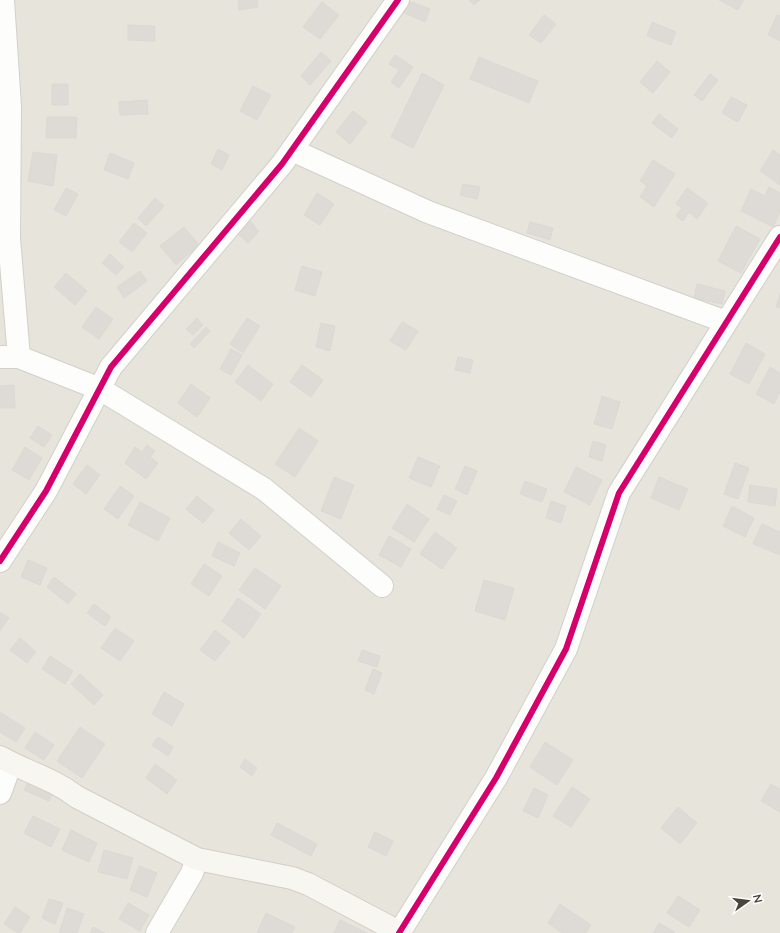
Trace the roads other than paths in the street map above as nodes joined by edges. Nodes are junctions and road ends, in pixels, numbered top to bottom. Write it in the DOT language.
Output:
graph roads {
  1 [pos="3,0"];
  2 [pos="398,0"];
  3 [pos="292,150"];
  4 [pos="780,237"];
  5 [pos="726,322"];
  6 [pos="9,357"];
  7 [pos="100,389"];
  8 [pos="0,562"];
  9 [pos="382,586"];
  10 [pos="5,760"];
  11 [pos="0,793"];
  12 [pos="197,860"];
  13 [pos="157,933"];
  14 [pos="400,933"];
  1 -- 6 [label="street"];
  2 -- 3 [label="street"];
  3 -- 5 [label="street"];
  3 -- 7 [label="street"];
  4 -- 5 [label="street"];
  5 -- 14 [label="street"];
  6 -- 7 [label="street"];
  7 -- 8 [label="street"];
  7 -- 9 [label="street"];
  10 -- 11 [label="street"];
  10 -- 12 [label="street"];
  12 -- 13 [label="street"];
  12 -- 14 [label="street"];
}
